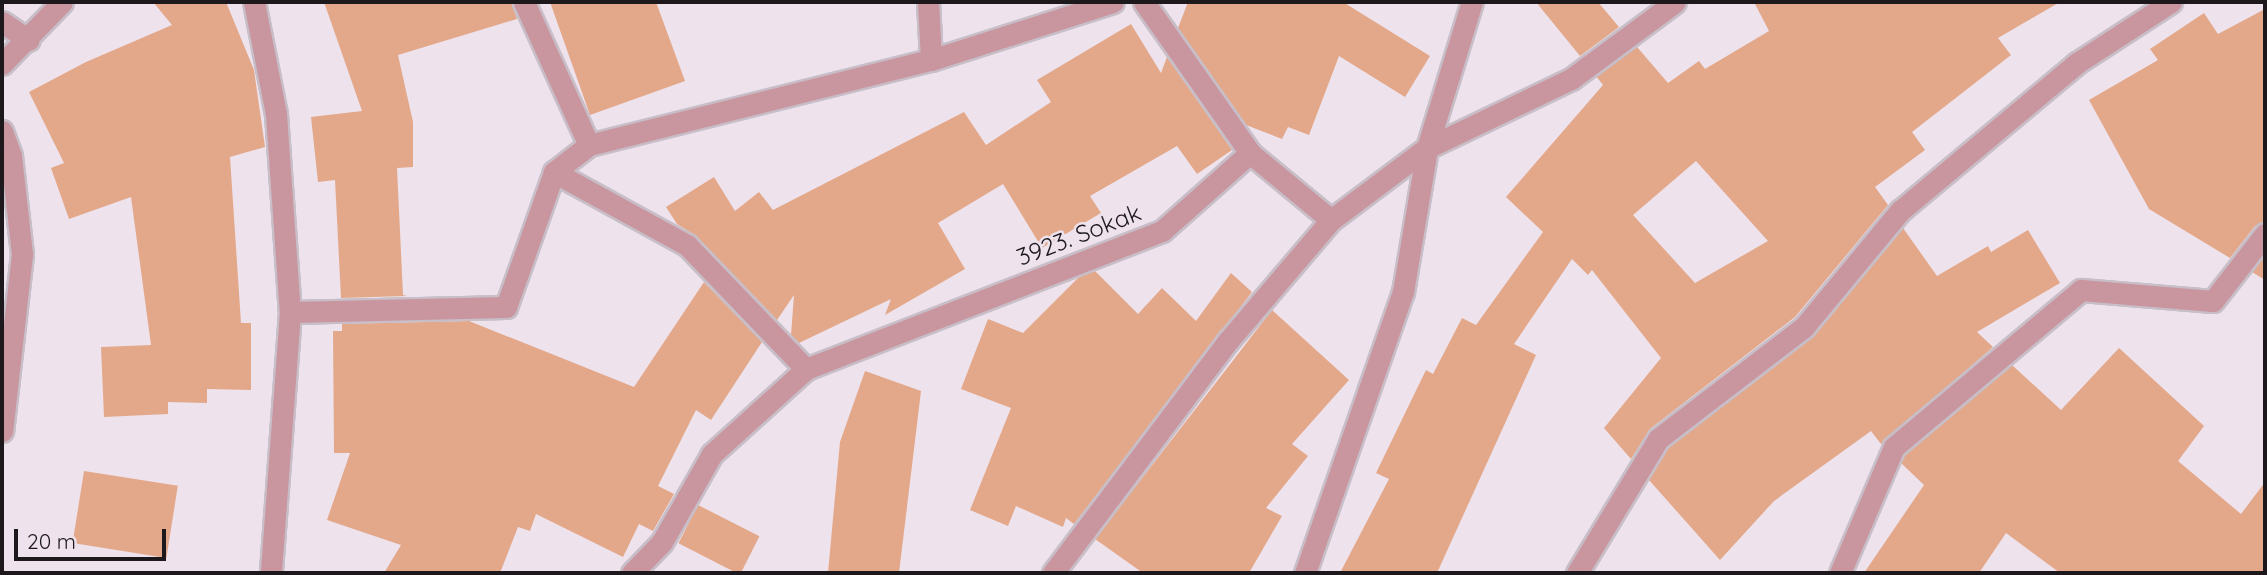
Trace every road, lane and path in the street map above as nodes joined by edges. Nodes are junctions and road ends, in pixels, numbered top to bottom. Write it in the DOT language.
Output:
graph roads {
  1 [pos="62,2"];
  2 [pos="254,2"];
  3 [pos="524,2"];
  4 [pos="928,2"];
  5 [pos="1112,2"];
  6 [pos="1144,2"];
  7 [pos="1472,2"];
  8 [pos="1675,2"];
  9 [pos="2171,2"];
  10 [pos="2,22"];
  11 [pos="29,40"];
  12 [pos="931,60"];
  13 [pos="2,64"];
  14 [pos="2,131"];
  15 [pos="589,145"];
  16 [pos="1427,148"];
  17 [pos="1250,153"];
  18 [pos="554,172"];
  19 [pos="1331,220"];
  20 [pos="2265,234"];
  21 [pos="290,312"];
  22 [pos="806,369"];
  23 [pos="2,431"];
  24 [pos="271,573"];
  25 [pos="632,573"];
  26 [pos="1053,573"];
  27 [pos="1305,573"];
  28 [pos="1577,573"];
  29 [pos="1840,573"];
  1 -- 11 [label="street"];
  2 -- 21 [label="street"];
  3 -- 15 [label="street"];
  4 -- 12 [label="street"];
  5 -- 12 [label="street"];
  6 -- 17 [label="street"];
  7 -- 16 [label="street"];
  8 -- 16 [label="street"];
  9 -- 28 [label="street"];
  10 -- 11 [label="street"];
  11 -- 13 [label="street"];
  12 -- 15 [label="street"];
  14 -- 23 [label="street"];
  15 -- 18 [label="street"];
  16 -- 19 [label="street"];
  16 -- 27 [label="street"];
  17 -- 19 [label="street"];
  17 -- 22 [label="street, 3923. Sokak"];
  18 -- 21 [label="street"];
  18 -- 22 [label="street"];
  19 -- 26 [label="street"];
  20 -- 29 [label="street"];
  21 -- 24 [label="street"];
  22 -- 25 [label="street, 3923. Sokak"];
}
